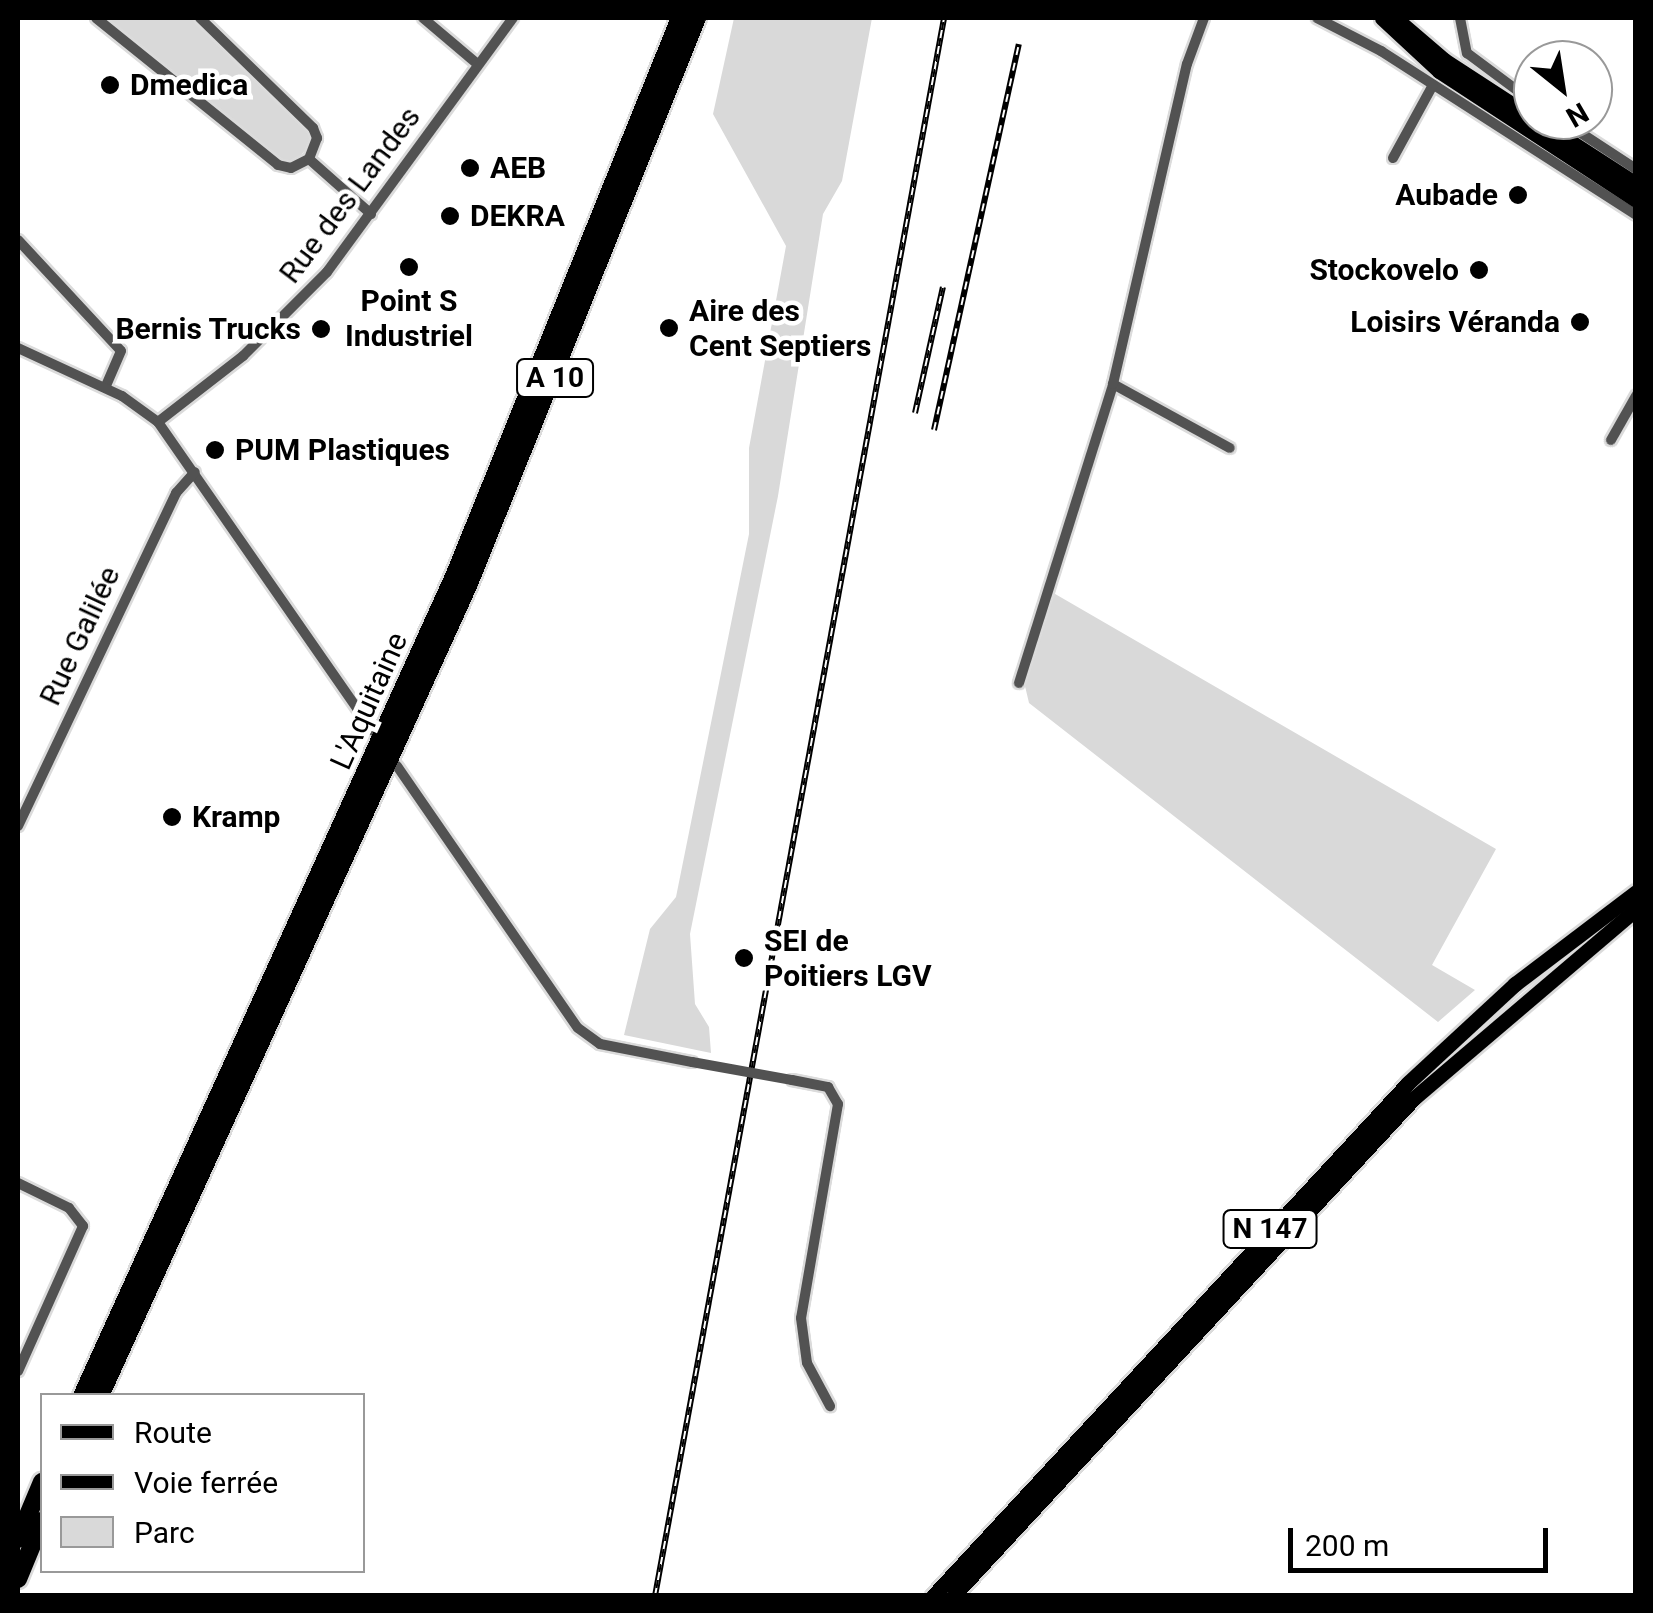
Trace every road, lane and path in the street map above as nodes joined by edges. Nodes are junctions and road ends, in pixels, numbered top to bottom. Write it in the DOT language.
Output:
graph roads {
  1 [pos="96,18"];
  2 [pos="200,18"];
  3 [pos="423,18"];
  4 [pos="513,18"];
  5 [pos="680,18"];
  6 [pos="696,18"];
  7 [pos="1204,18"];
  8 [pos="1317,18"];
  9 [pos="1382,18"];
  10 [pos="1396,18"];
  11 [pos="1460,18"];
  12 [pos="474,62"];
  13 [pos="1439,72"];
  14 [pos="1513,87"];
  15 [pos="1513,108"];
  16 [pos="1568,140"];
  17 [pos="1592,140"];
  18 [pos="1393,158"];
  19 [pos="309,159"];
  20 [pos="1636,168"];
  21 [pos="1636,184"];
  22 [pos="1636,200"];
  23 [pos="371,214"];
  24 [pos="1636,215"];
  25 [pos="18,240"];
  26 [pos="18,348"];
  27 [pos="1113,384"];
  28 [pos="105,388"];
  29 [pos="1636,396"];
  30 [pos="158,422"];
  31 [pos="1611,440"];
  32 [pos="1230,448"];
  33 [pos="195,472"];
  34 [pos="1019,684"];
  35 [pos="373,731"];
  36 [pos="397,766"];
  37 [pos="18,826"];
  38 [pos="1636,892"];
  39 [pos="1636,909"];
  40 [pos="18,1183"];
  41 [pos="18,1371"];
  42 [pos="83,1393"];
  43 [pos="101,1393"];
  44 [pos="830,1406"];
  45 [pos="40,1487"];
  46 [pos="40,1526"];
  47 [pos="18,1539"];
  48 [pos="18,1578"];
  49 [pos="932,1596"];
  50 [pos="953,1596"];
  1 -- 19 [label="street"];
  2 -- 19 [label="street"];
  3 -- 12 [label="street"];
  4 -- 12 [label="street, Rue des Landes"];
  5 -- 42 [label="highway, L'Aquitaine / A 10"];
  6 -- 43 [label="highway, L'Aquitaine / A 10"];
  7 -- 27 [label="street"];
  8 -- 13 [label="street"];
  9 -- 13 [label="main road"];
  10 -- 13 [label="main road"];
  11 -- 14 [label="street"];
  12 -- 23 [label="street, Rue des Landes"];
  13 -- 15 [label="main road"];
  13 -- 18 [label="street"];
  13 -- 22 [label="main road"];
  13 -- 24 [label="street"];
  16 -- 21 [label="main road"];
  17 -- 20 [label="street"];
  19 -- 23 [label="street"];
  23 -- 30 [label="street, Rue des Landes"];
  25 -- 28 [label="street"];
  26 -- 28 [label="street"];
  27 -- 32 [label="street"];
  27 -- 34 [label="street"];
  28 -- 30 [label="street"];
  29 -- 31 [label="street"];
  30 -- 33 [label="street"];
  33 -- 35 [label="street"];
  33 -- 37 [label="street, Rue Galilée"];
  36 -- 44 [label="street, bridge"];
  38 -- 49 [label="main road, N 147"];
  39 -- 50 [label="main road, N 147"];
  40 -- 41 [label="street"];
  45 -- 47 [label="highway"];
  46 -- 48 [label="highway"];
}
